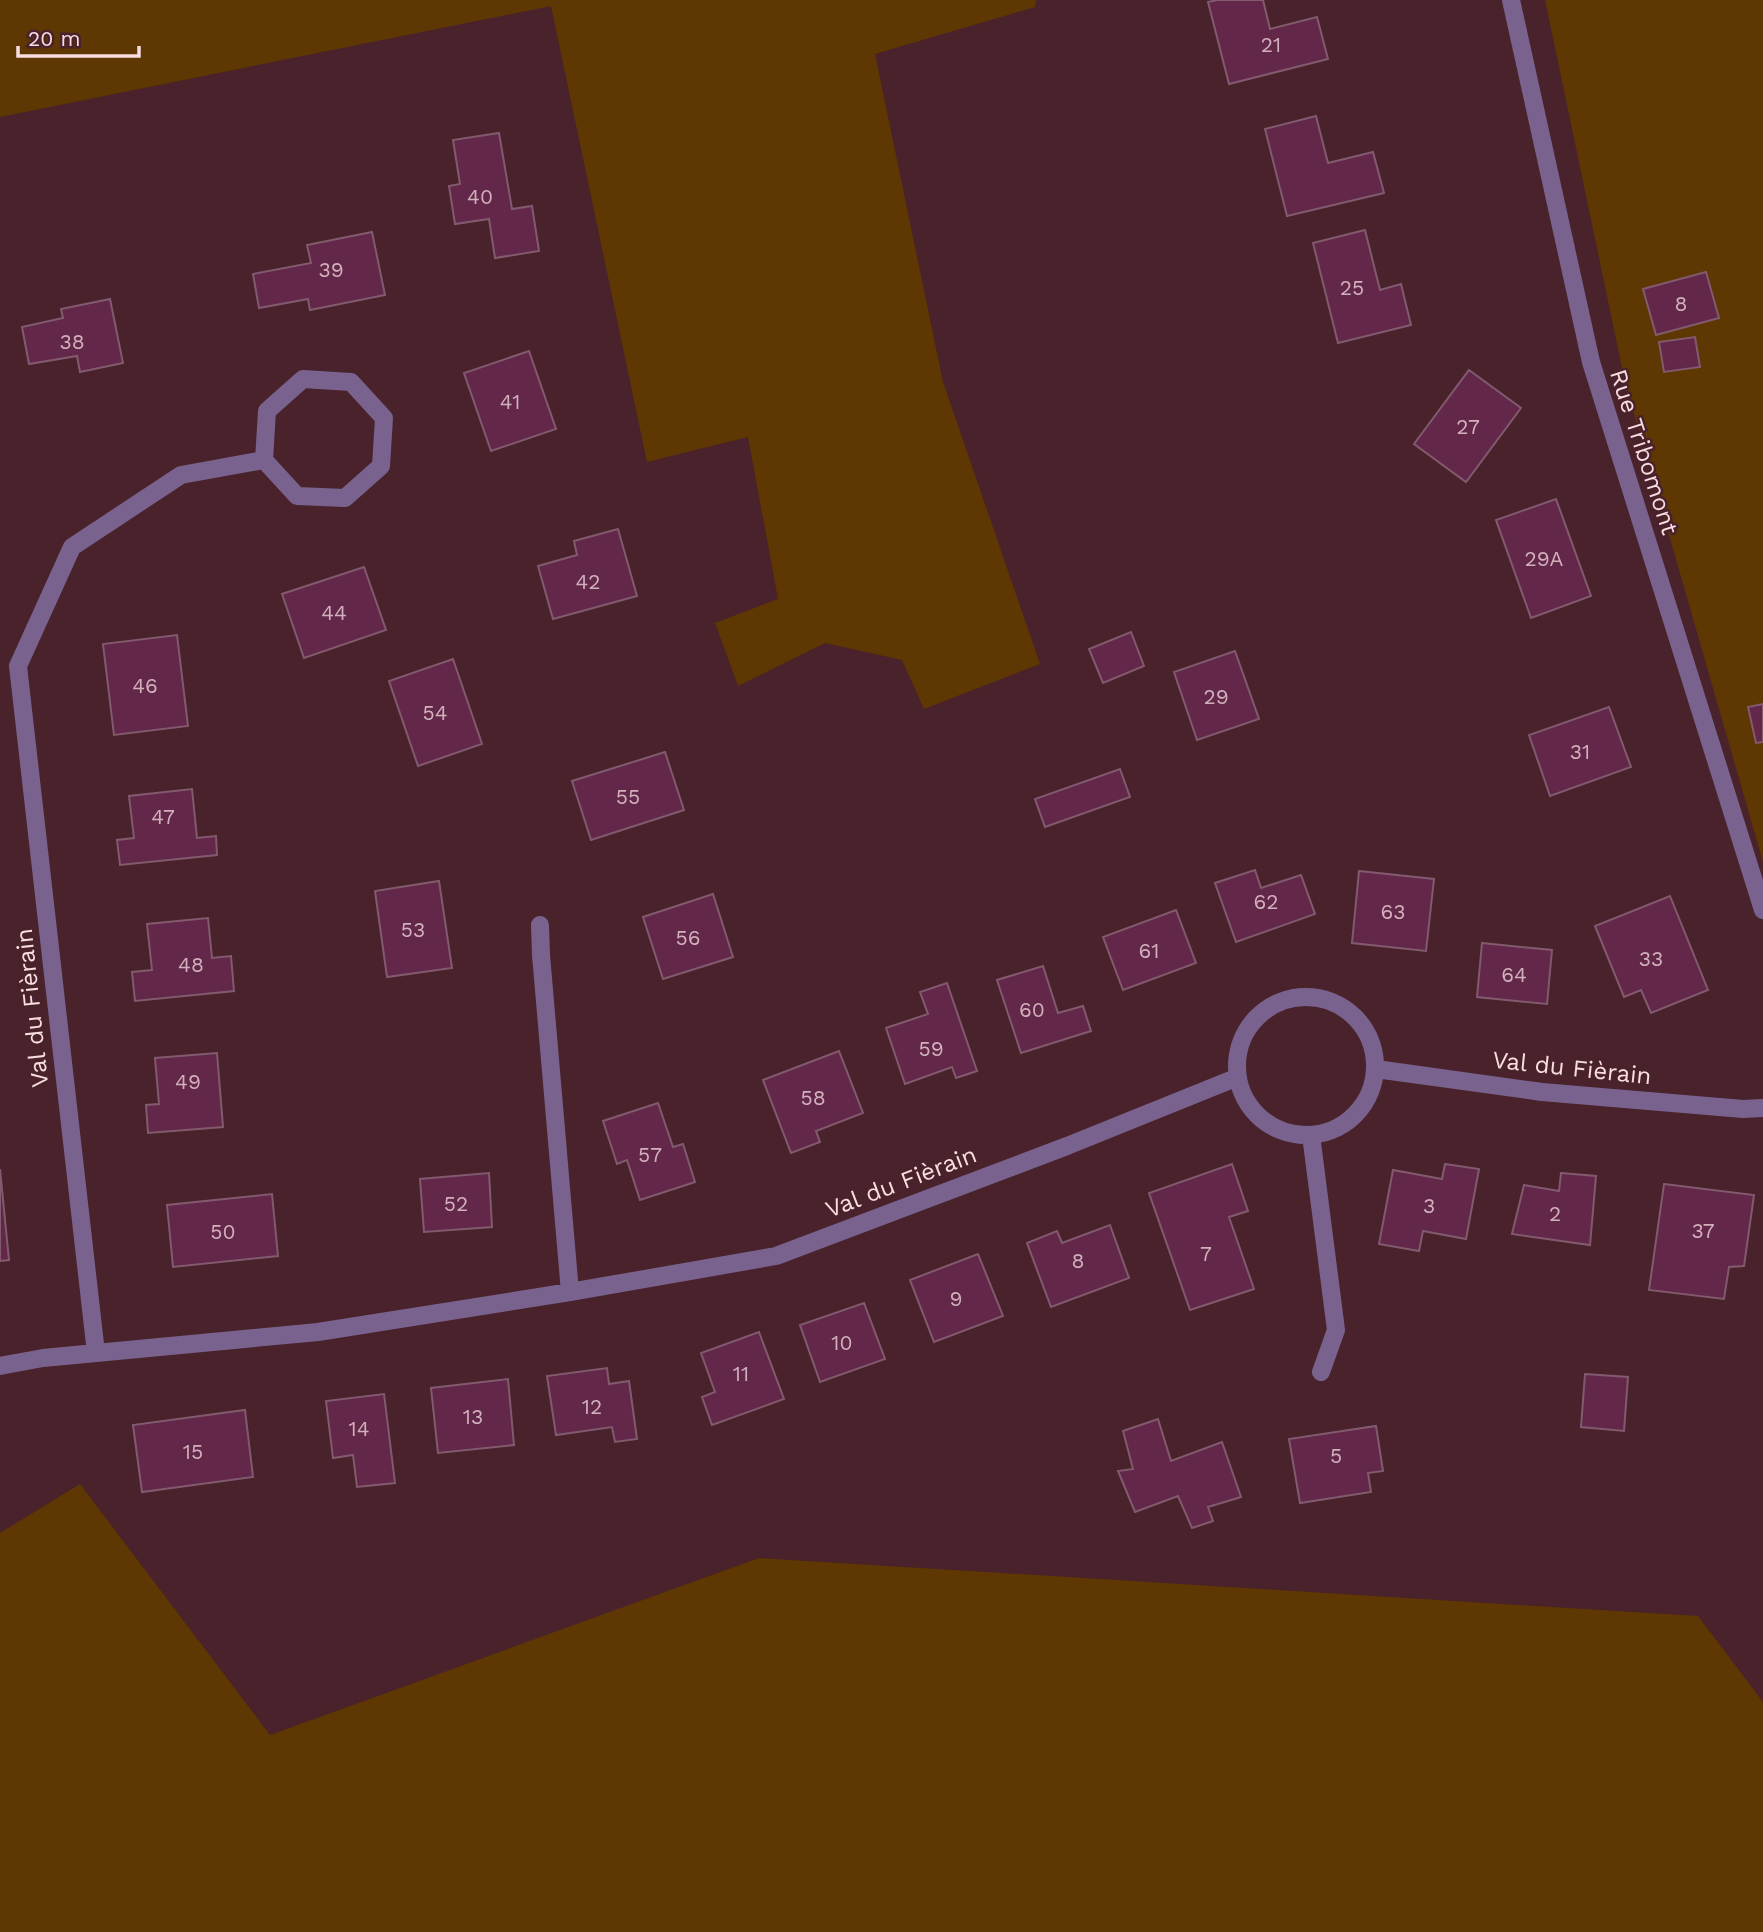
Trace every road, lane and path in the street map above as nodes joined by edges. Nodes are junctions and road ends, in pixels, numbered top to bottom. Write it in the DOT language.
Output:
graph roads {
  1 [pos="1511,0"];
  2 [pos="264,460"];
  3 [pos="1763,909"];
  4 [pos="540,925"];
  5 [pos="1376,1069"];
  6 [pos="1238,1077"];
  7 [pos="1763,1108"];
  8 [pos="1311,1135"];
  9 [pos="570,1292"];
  10 [pos="96,1353"];
  11 [pos="0,1366"];
  12 [pos="1321,1372"];
  1 -- 3 [label="street, Rue Tribomont"];
  2 -- 2 [label="street"];
  2 -- 10 [label="street, Val du Fièrain"];
  4 -- 9 [label="street"];
  5 -- 6 [label="street"];
  5 -- 7 [label="street, Val du Fièrain"];
  5 -- 8 [label="street"];
  6 -- 8 [label="street"];
  6 -- 9 [label="street, Val du Fièrain"];
  8 -- 12 [label="street"];
  9 -- 10 [label="street, Val du Fièrain"];
  10 -- 11 [label="street, Val du Fièrain"];
}
